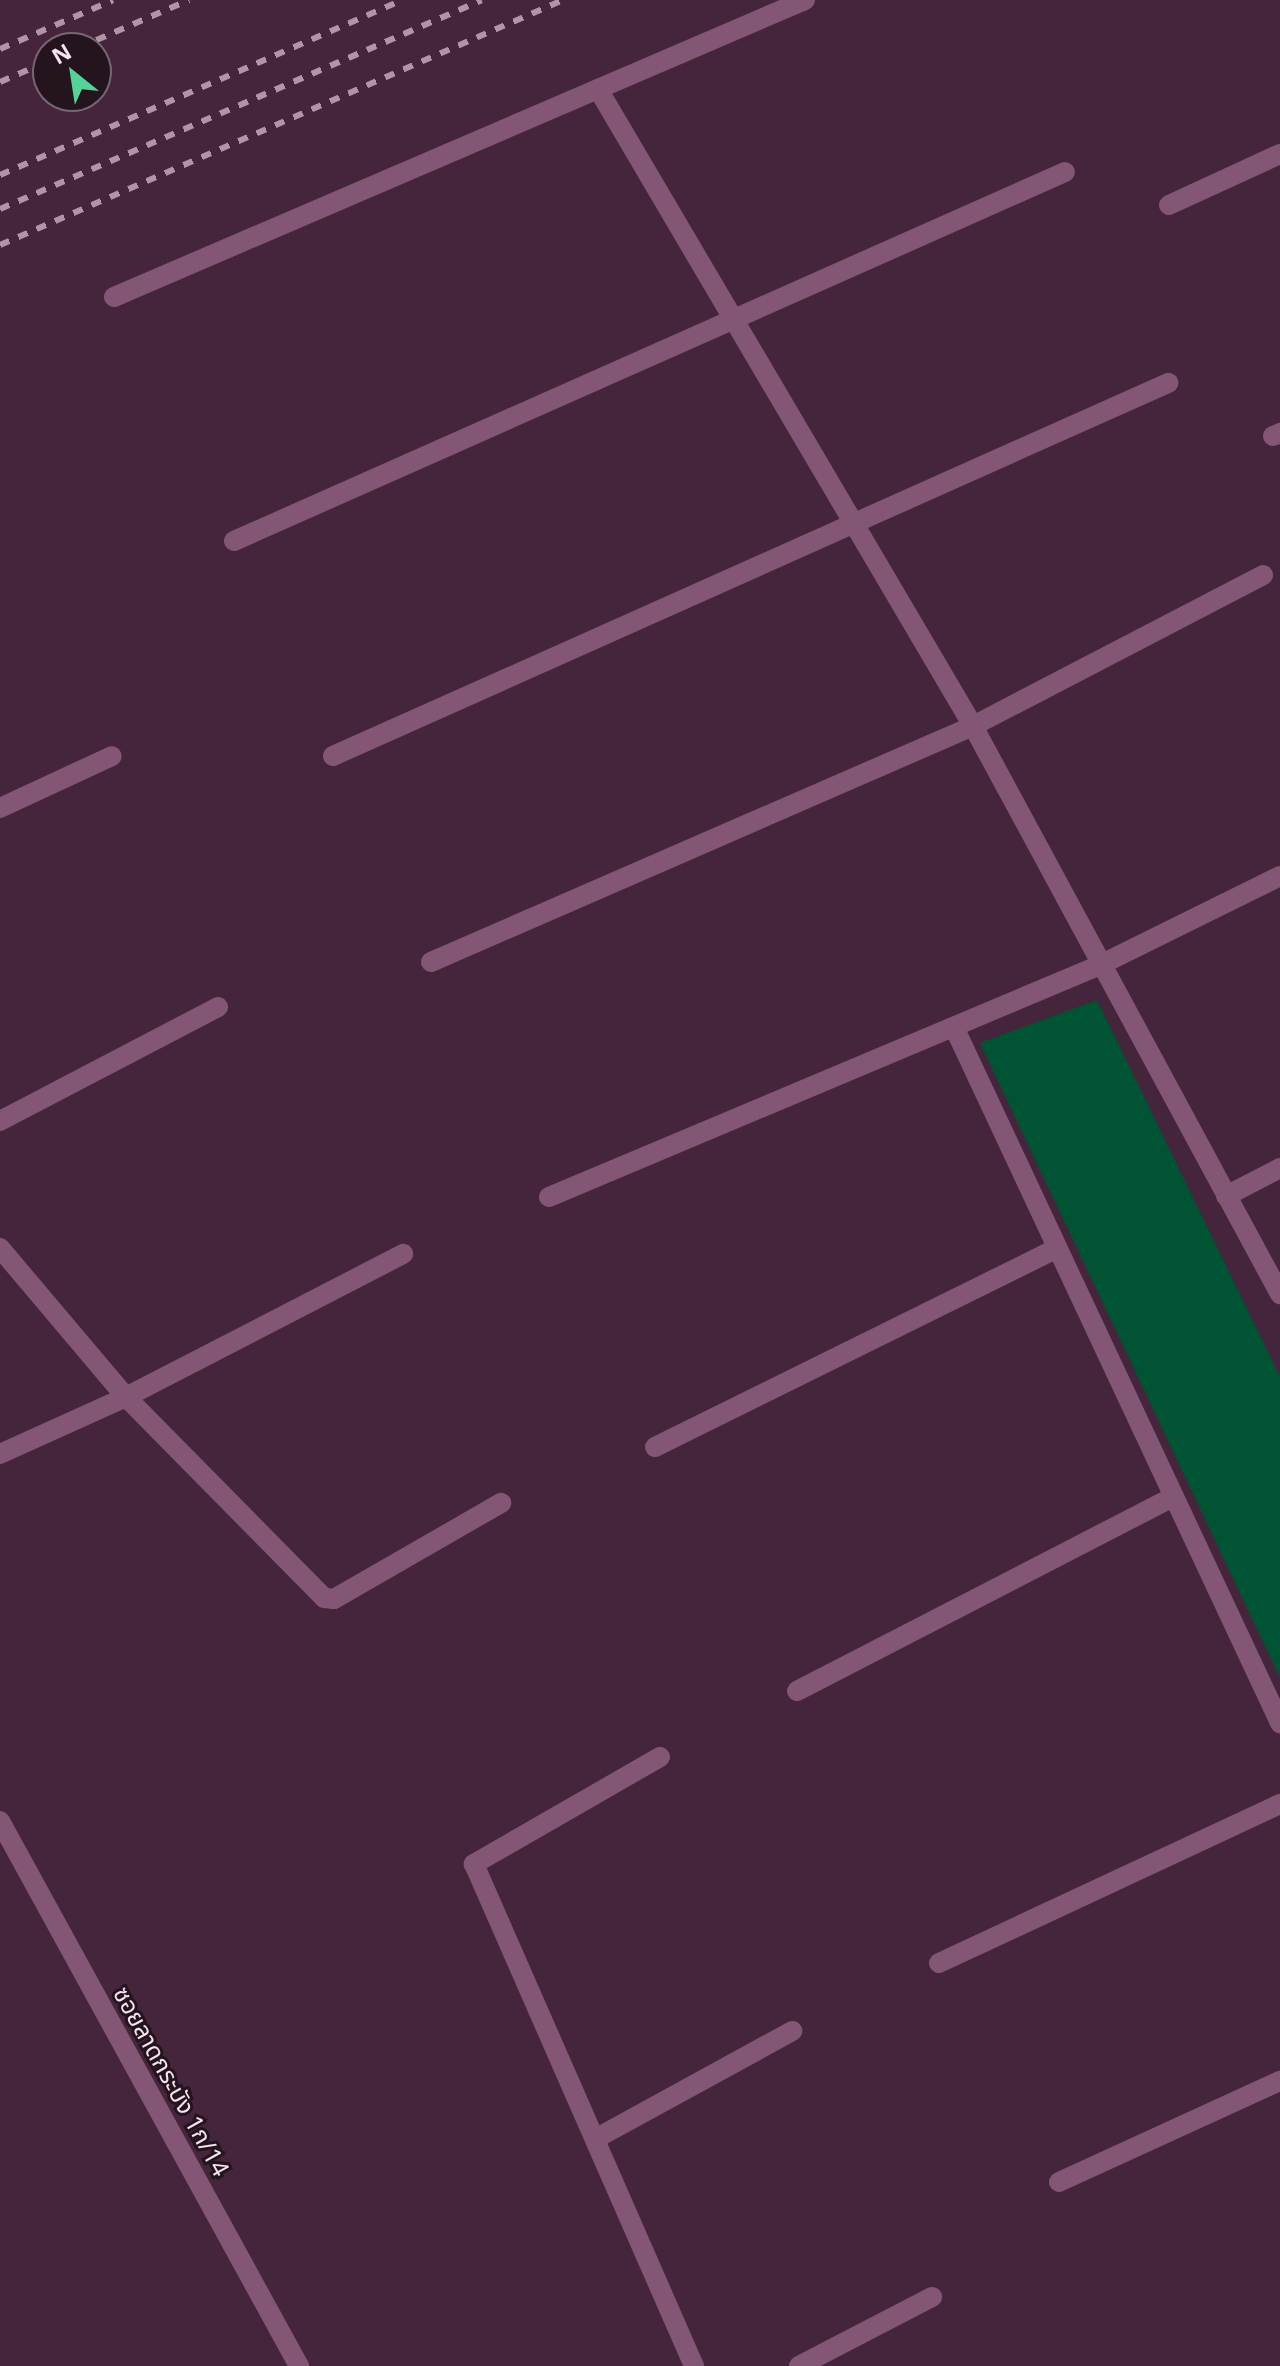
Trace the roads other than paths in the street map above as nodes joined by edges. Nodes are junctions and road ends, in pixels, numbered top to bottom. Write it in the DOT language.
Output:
graph roads {
  1 [pos="805,0"];
  2 [pos="598,89"];
  3 [pos="1280,154"];
  4 [pos="1065,172"];
  5 [pos="1169,205"];
  6 [pos="114,297"];
  7 [pos="733,319"];
  8 [pos="1168,383"];
  9 [pos="857,522"];
  10 [pos="234,541"];
  11 [pos="1263,575"];
  12 [pos="973,726"];
  13 [pos="112,756"];
  14 [pos="333,756"];
  15 [pos="0,808"];
  16 [pos="1280,876"];
  17 [pos="431,962"];
  18 [pos="1100,965"];
  19 [pos="218,1007"];
  20 [pos="954,1027"];
  21 [pos="0,1121"];
  22 [pos="1280,1168"];
  23 [pos="1226,1196"];
  24 [pos="549,1197"];
  25 [pos="0,1248"];
  26 [pos="1058,1248"];
  27 [pos="403,1254"];
  28 [pos="1280,1294"];
  29 [pos="126,1397"];
  30 [pos="655,1447"];
  31 [pos="0,1454"];
  32 [pos="1174,1496"];
  33 [pos="501,1503"];
  34 [pos="797,1691"];
  35 [pos="1280,1723"];
  36 [pos="660,1757"];
  37 [pos="1280,1804"];
  38 [pos="0,1821"];
  39 [pos="939,1963"];
  40 [pos="792,2031"];
  41 [pos="1280,2081"];
  42 [pos="595,2139"];
  43 [pos="1059,2182"];
  44 [pos="932,2297"];
  45 [pos="299,2366"];
  46 [pos="694,2366"];
  47 [pos="799,2366"];
  1 -- 2 [label="street"];
  2 -- 6 [label="street"];
  2 -- 7 [label="street"];
  3 -- 5 [label="street"];
  4 -- 7 [label="street"];
  7 -- 9 [label="street"];
  7 -- 10 [label="street"];
  8 -- 9 [label="street"];
  9 -- 12 [label="street"];
  9 -- 14 [label="street"];
  11 -- 12 [label="street"];
  12 -- 17 [label="street"];
  12 -- 18 [label="street"];
  13 -- 15 [label="street"];
  16 -- 18 [label="street"];
  18 -- 20 [label="street"];
  18 -- 23 [label="street"];
  19 -- 21 [label="street"];
  20 -- 24 [label="street"];
  20 -- 26 [label="street"];
  22 -- 23 [label="street"];
  23 -- 28 [label="street"];
  25 -- 29 [label="street"];
  26 -- 30 [label="street"];
  26 -- 32 [label="street"];
  27 -- 29 [label="street"];
  29 -- 31 [label="street"];
  29 -- 33 [label="street"];
  32 -- 34 [label="street"];
  32 -- 35 [label="street"];
  36 -- 42 [label="street"];
  37 -- 39 [label="street"];
  38 -- 45 [label="street, ซอยลาดกระบัง 1ก/14"];
  40 -- 42 [label="street"];
  41 -- 43 [label="street"];
  42 -- 46 [label="street"];
  44 -- 47 [label="street"];
}
